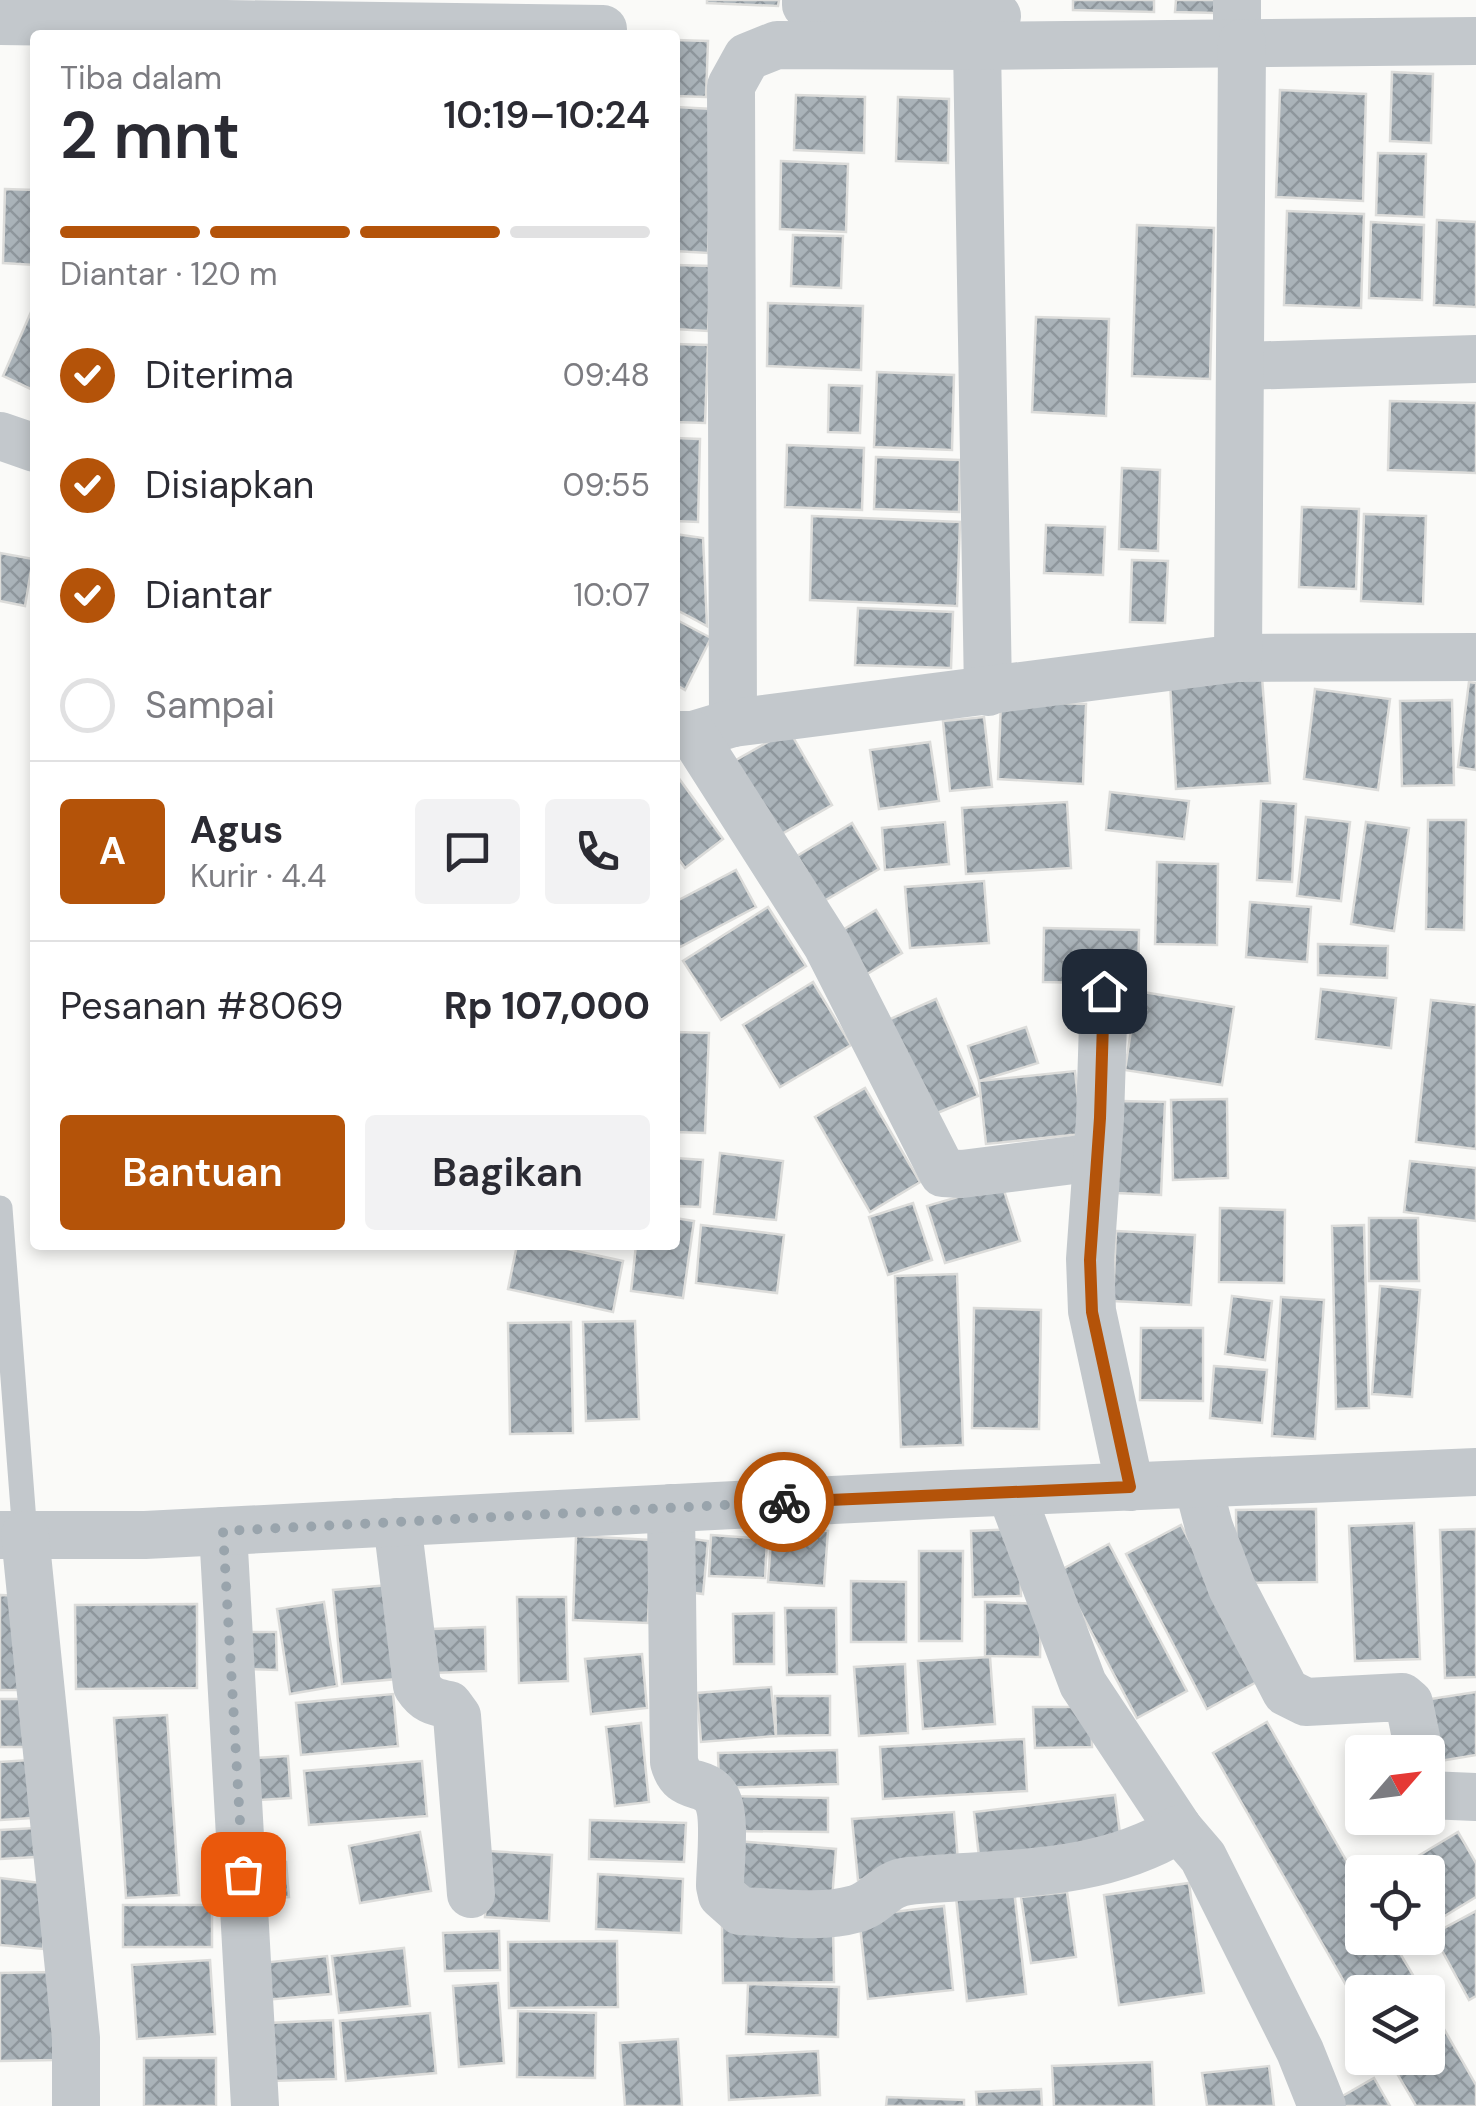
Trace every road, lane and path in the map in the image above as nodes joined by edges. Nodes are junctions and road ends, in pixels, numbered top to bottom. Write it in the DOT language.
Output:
graph roads {
  1 [pos="806,0"];
  2 [pos="1475,0"];
  3 [pos="1018,9"];
  4 [pos="14,14"];
  5 [pos="115,19"];
  6 [pos="365,20"];
  7 [pos="603,21"];
  8 [pos="1239,22"];
  9 [pos="1476,41"];
  10 [pos="977,46"];
  11 [pos="1476,358"];
  12 [pos="1242,366"];
  13 [pos="0,436"];
  14 [pos="30,446"];
  15 [pos="1476,657"];
  16 [pos="1238,658"];
  17 [pos="988,692"];
  18 [pos="700,731"];
  19 [pos="1104,991"];
  20 [pos="1097,1157"];
  21 [pos="0,1208"];
  22 [pos="1476,1472"];
  23 [pos="1198,1485"];
  24 [pos="1130,1487"];
  25 [pos="1011,1493"];
  26 [pos="671,1508"];
  27 [pos="397,1522"];
  28 [pos="223,1531"];
  29 [pos="13,1535"];
  30 [pos="1415,1735"];
  31 [pos="1445,1796"];
  32 [pos="1476,1797"];
  33 [pos="1179,1830"];
  34 [pos="471,1894"];
  35 [pos="76,2106"];
  36 [pos="255,2106"];
  37 [pos="1322,2106"];
  1 -- 3 [label="street"];
  2 -- 8 [label="street"];
  3 -- 8 [label="street"];
  4 -- 5 [label="street"];
  5 -- 6 [label="street"];
  6 -- 7 [label="street"];
  8 -- 9 [label="street"];
  8 -- 10 [label="street"];
  8 -- 12 [label="street"];
  10 -- 17 [label="street"];
  10 -- 18 [label="street"];
  11 -- 12 [label="street"];
  12 -- 16 [label="street"];
  13 -- 14 [label="street"];
  15 -- 16 [label="street"];
  16 -- 17 [label="street"];
  17 -- 18 [label="street"];
  18 -- 20 [label="street"];
  19 -- 20 [label="street"];
  20 -- 24 [label="street"];
  21 -- 29 [label="lane"];
  22 -- 23 [label="street"];
  23 -- 24 [label="street"];
  23 -- 30 [label="street"];
  24 -- 25 [label="street"];
  25 -- 26 [label="street"];
  25 -- 33 [label="street"];
  26 -- 27 [label="street"];
  26 -- 33 [label="street"];
  27 -- 28 [label="street"];
  27 -- 34 [label="street"];
  28 -- 29 [label="street"];
  28 -- 36 [label="street"];
  29 -- 35 [label="street"];
  31 -- 32 [label="street"];
  33 -- 37 [label="street"];
}
